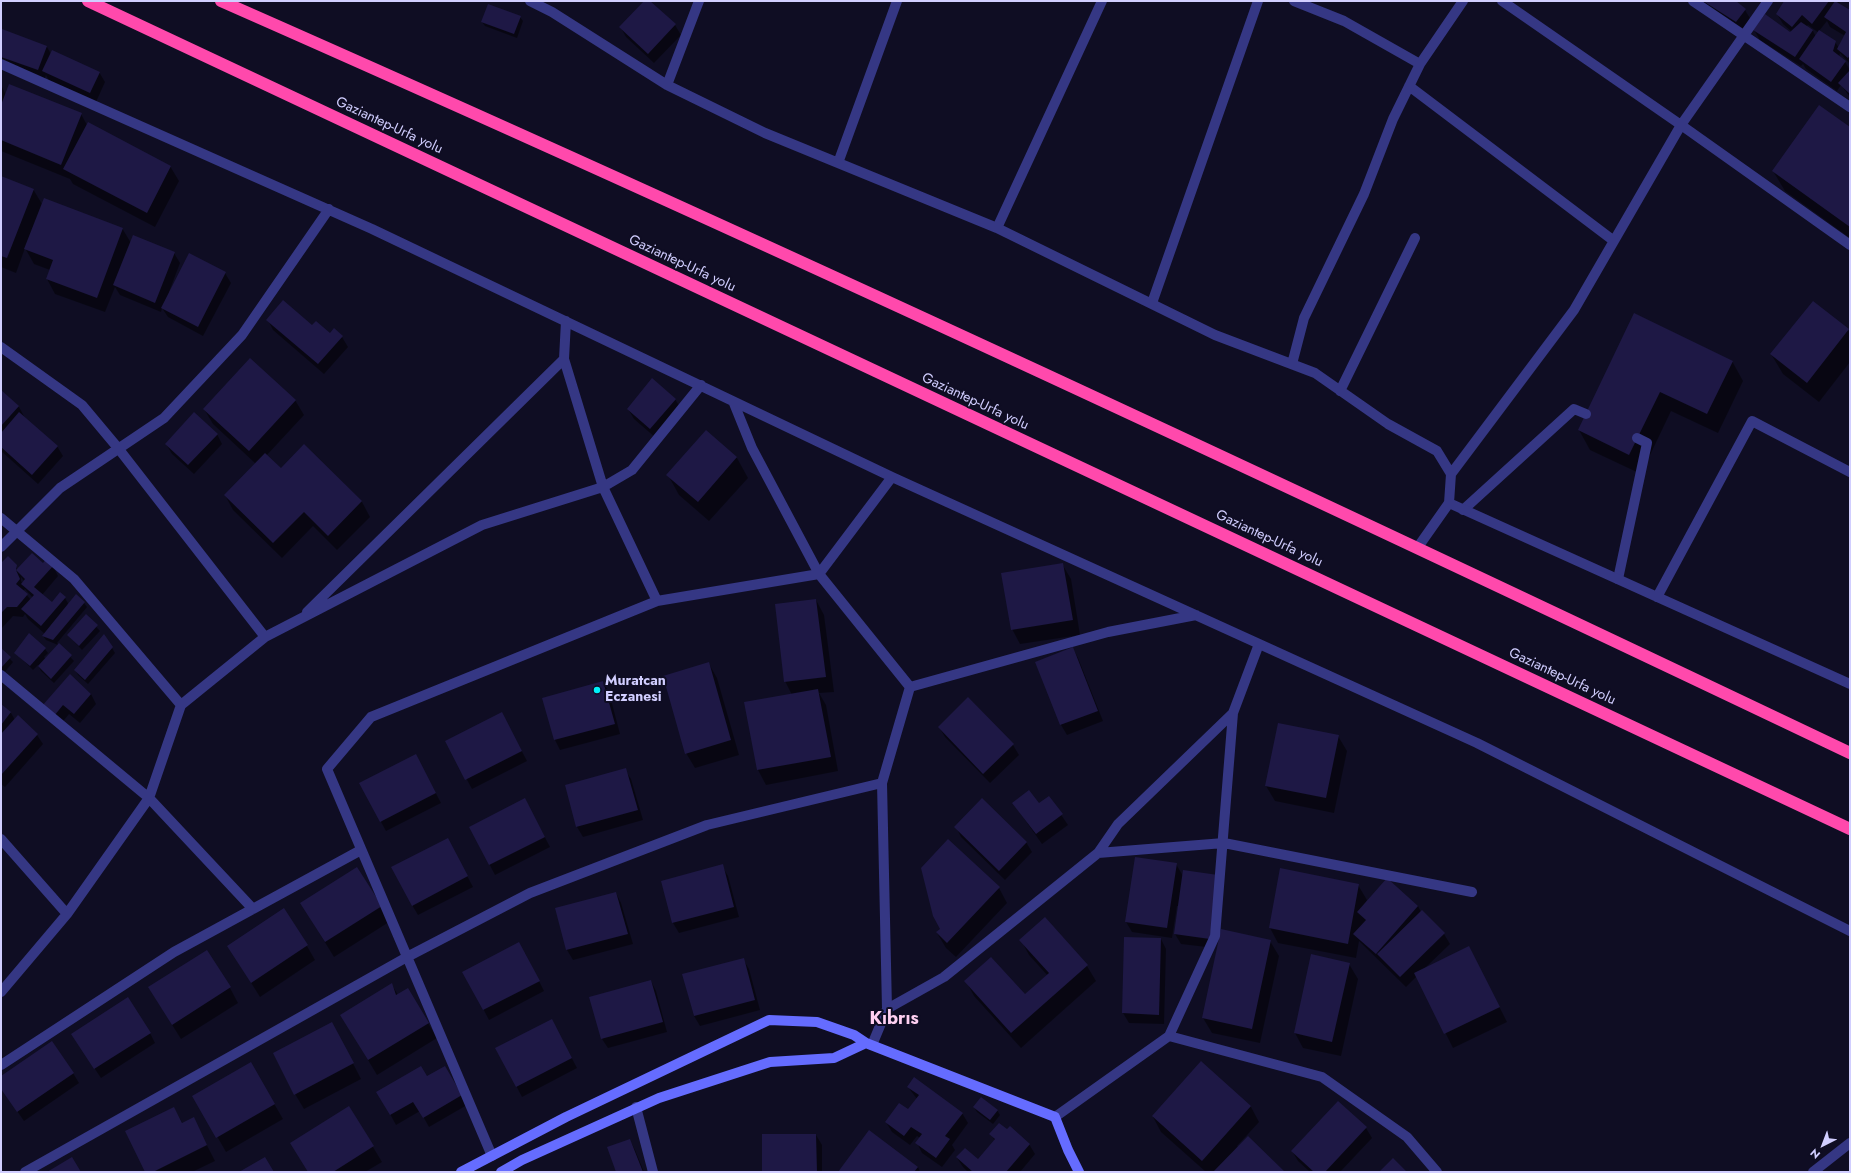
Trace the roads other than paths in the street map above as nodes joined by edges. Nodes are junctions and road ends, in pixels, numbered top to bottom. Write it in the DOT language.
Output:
graph roads {
  1 [pos="88,1"];
  2 [pos="221,1"];
  3 [pos="530,1"];
  4 [pos="699,1"];
  5 [pos="897,1"];
  6 [pos="1102,1"];
  7 [pos="1258,1"];
  8 [pos="1294,1"];
  9 [pos="1463,1"];
  10 [pos="1502,1"];
  11 [pos="1693,1"];
  12 [pos="1768,1"];
  13 [pos="1742,36"];
  14 [pos="1,64"];
  15 [pos="1420,64"];
  16 [pos="667,85"];
  17 [pos="1409,86"];
  18 [pos="1850,107"];
  19 [pos="1682,125"];
  20 [pos="838,163"];
  21 [pos="329,209"];
  22 [pos="997,228"];
  23 [pos="1415,238"];
  24 [pos="1614,241"];
  25 [pos="1850,246"];
  26 [pos="1152,303"];
  27 [pos="566,321"];
  28 [pos="1,347"];
  29 [pos="564,359"];
  30 [pos="1292,364"];
  31 [pos="700,385"];
  32 [pos="1340,391"];
  33 [pos="733,401"];
  34 [pos="1586,414"];
  35 [pos="1638,438"];
  36 [pos="118,448"];
  37 [pos="1850,472"];
  38 [pos="1451,474"];
  39 [pos="892,477"];
  40 [pos="603,487"];
  41 [pos="1449,503"];
  42 [pos="1463,510"];
  43 [pos="1,518"];
  44 [pos="16,530"];
  45 [pos="1,546"];
  46 [pos="1418,547"];
  47 [pos="819,574"];
  48 [pos="1618,580"];
  49 [pos="1657,597"];
  50 [pos="657,601"];
  51 [pos="1196,615"];
  52 [pos="300,619"];
  53 [pos="265,637"];
  54 [pos="1259,644"];
  55 [pos="1,675"];
  56 [pos="1850,684"];
  57 [pos="910,687"];
  58 [pos="181,705"];
  59 [pos="1233,713"];
  60 [pos="1850,753"];
  61 [pos="882,783"];
  62 [pos="149,798"];
  63 [pos="1850,829"];
  64 [pos="1,839"];
  65 [pos="1224,843"];
  66 [pos="362,850"];
  67 [pos="1098,853"];
  68 [pos="1472,892"];
  69 [pos="252,909"];
  70 [pos="67,914"];
  71 [pos="1850,931"];
  72 [pos="407,957"];
  73 [pos="1,992"];
  74 [pos="887,1009"];
  75 [pos="1169,1036"];
  76 [pos="869,1044"];
  77 [pos="1,1065"];
  78 [pos="636,1107"];
  79 [pos="1055,1117"];
  80 [pos="1850,1143"];
  81 [pos="492,1156"];
  82 [pos="25,1172"];
  83 [pos="461,1172"];
  84 [pos="501,1172"];
  85 [pos="654,1172"];
  86 [pos="1079,1172"];
  87 [pos="1437,1172"];
  88 [pos="1813,1172"];
  1 -- 63 [label="highway, Gaziantep-Urfa yolu"];
  2 -- 46 [label="highway"];
  3 -- 16 [label="street"];
  4 -- 16 [label="street"];
  5 -- 20 [label="street"];
  6 -- 22 [label="street"];
  7 -- 26 [label="street"];
  8 -- 15 [label="street"];
  9 -- 15 [label="street"];
  10 -- 19 [label="street"];
  11 -- 13 [label="street"];
  12 -- 13 [label="street"];
  13 -- 18 [label="street"];
  13 -- 19 [label="street"];
  14 -- 21 [label="street"];
  15 -- 17 [label="street"];
  16 -- 20 [label="street"];
  17 -- 24 [label="street"];
  17 -- 30 [label="street"];
  19 -- 24 [label="street"];
  19 -- 25 [label="street"];
  20 -- 22 [label="street"];
  21 -- 27 [label="street"];
  21 -- 36 [label="street"];
  22 -- 26 [label="street"];
  23 -- 32 [label="street"];
  24 -- 38 [label="street"];
  26 -- 30 [label="street"];
  27 -- 29 [label="street"];
  27 -- 31 [label="street"];
  28 -- 36 [label="street"];
  29 -- 40 [label="street"];
  29 -- 52 [label="street"];
  30 -- 32 [label="street"];
  31 -- 33 [label="street"];
  31 -- 40 [label="street"];
  32 -- 38 [label="street"];
  33 -- 39 [label="street"];
  33 -- 47 [label="street"];
  34 -- 42 [label="street"];
  35 -- 48 [label="street"];
  36 -- 44 [label="street"];
  36 -- 53 [label="street"];
  37 -- 49 [label="street"];
  38 -- 41 [label="street"];
  39 -- 47 [label="street"];
  39 -- 51 [label="street"];
  40 -- 50 [label="street"];
  40 -- 52 [label="street"];
  41 -- 42 [label="street"];
  41 -- 46 [label="street"];
  42 -- 48 [label="street"];
  43 -- 44 [label="street"];
  44 -- 45 [label="street"];
  44 -- 58 [label="street"];
  46 -- 60 [label="highway"];
  47 -- 50 [label="street"];
  47 -- 57 [label="street"];
  48 -- 49 [label="street"];
  49 -- 56 [label="street"];
  50 -- 66 [label="street"];
  51 -- 54 [label="street"];
  51 -- 57 [label="street"];
  52 -- 53 [label="street"];
  53 -- 58 [label="street"];
  54 -- 59 [label="street"];
  54 -- 71 [label="street"];
  55 -- 62 [label="street"];
  57 -- 61 [label="street"];
  58 -- 62 [label="street"];
  59 -- 65 [label="street"];
  59 -- 67 [label="street"];
  61 -- 72 [label="street"];
  61 -- 74 [label="street"];
  62 -- 69 [label="street"];
  62 -- 70 [label="street"];
  64 -- 70 [label="street"];
  65 -- 67 [label="street"];
  65 -- 68 [label="street"];
  65 -- 75 [label="street"];
  66 -- 69 [label="street"];
  66 -- 72 [label="street"];
  67 -- 74 [label="street"];
  69 -- 77 [label="street"];
  70 -- 73 [label="street"];
  72 -- 81 [label="street"];
  72 -- 82 [label="street"];
  74 -- 76 [label="street"];
  75 -- 79 [label="street"];
  75 -- 87 [label="street"];
  76 -- 78 [label="street"];
  76 -- 79 [label="street"];
  76 -- 81 [label="street"];
  78 -- 84 [label="street"];
  78 -- 85 [label="street"];
  79 -- 86 [label="street"];
  80 -- 88 [label="street"];
  81 -- 83 [label="street"];
}
